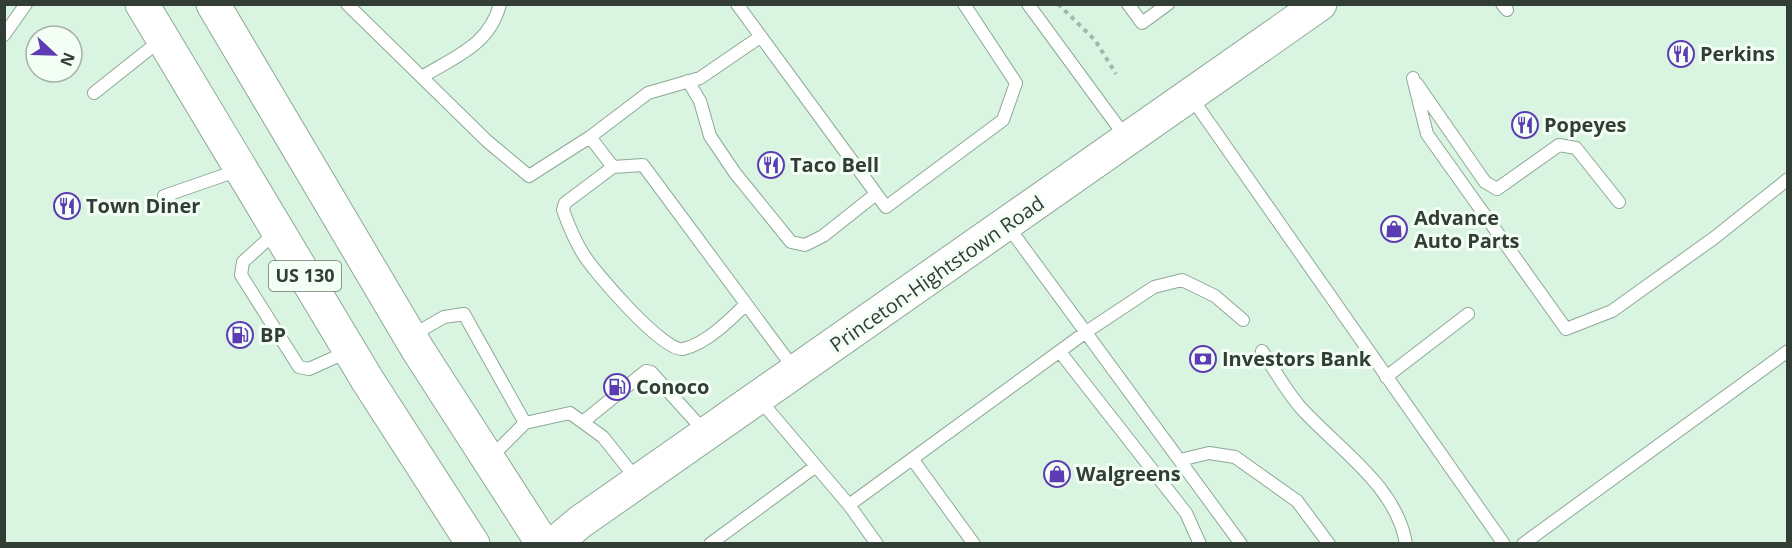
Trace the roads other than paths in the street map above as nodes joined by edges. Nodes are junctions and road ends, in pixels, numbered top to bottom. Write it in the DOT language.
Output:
graph roads {
  1 [pos="26,4"];
  2 [pos="142,4"];
  3 [pos="213,4"];
  4 [pos="347,4"];
  5 [pos="500,4"];
  6 [pos="737,4"];
  7 [pos="964,4"];
  8 [pos="1028,4"];
  9 [pos="1128,4"];
  10 [pos="1168,4"];
  11 [pos="1320,4"];
  12 [pos="4,35"];
  13 [pos="760,37"];
  14 [pos="163,39"];
  15 [pos="422,77"];
  16 [pos="688,81"];
  17 [pos="94,93"];
  18 [pos="1190,96"];
  19 [pos="590,137"];
  20 [pos="1128,140"];
  21 [pos="613,167"];
  22 [pos="241,169"];
  23 [pos="1788,179"];
  24 [pos="876,194"];
  25 [pos="164,196"];
  26 [pos="1619,202"];
  27 [pos="1007,224"];
  28 [pos="278,231"];
  29 [pos="746,304"];
  30 [pos="1468,314"];
  31 [pos="1243,320"];
  32 [pos="1086,332"];
  33 [pos="410,336"];
  34 [pos="350,351"];
  35 [pos="1262,351"];
  36 [pos="1788,351"];
  37 [pos="1060,352"];
  38 [pos="797,372"];
  39 [pos="1386,377"];
  40 [pos="758,399"];
  41 [pos="584,421"];
  42 [pos="525,423"];
  43 [pos="707,434"];
  44 [pos="489,460"];
  45 [pos="913,460"];
  46 [pos="1179,460"];
  47 [pos="816,466"];
  48 [pos="639,482"];
  49 [pos="849,506"];
  50 [pos="473,543"];
  51 [pos="543,543"];
  52 [pos="554,543"];
  53 [pos="710,543"];
  54 [pos="876,543"];
  55 [pos="974,543"];
  56 [pos="1200,543"];
  57 [pos="1241,543"];
  58 [pos="1329,543"];
  59 [pos="1406,543"];
  60 [pos="1504,543"];
  61 [pos="1523,543"];
  1 -- 12 [label="lane"];
  2 -- 14 [label="main road, US 130"];
  3 -- 33 [label="main road, US 130"];
  4 -- 15 [label="lane"];
  5 -- 15 [label="lane"];
  6 -- 13 [label="lane"];
  7 -- 24 [label="lane"];
  8 -- 20 [label="lane"];
  9 -- 10 [label="lane"];
  11 -- 18 [label="main road, Princeton-Hightstown Road"];
  13 -- 16 [label="lane"];
  13 -- 24 [label="lane"];
  14 -- 17 [label="lane"];
  14 -- 22 [label="main road, US 130"];
  15 -- 19 [label="lane"];
  16 -- 19 [label="lane"];
  16 -- 24 [label="lane"];
  18 -- 20 [label="main road, Princeton-Hightstown Road"];
  18 -- 39 [label="lane"];
  19 -- 21 [label="lane"];
  20 -- 27 [label="main road, Princeton-Hightstown Road"];
  21 -- 29 [label="lane"];
  21 -- 29 [label="lane"];
  22 -- 25 [label="lane"];
  22 -- 28 [label="main road, US 130"];
  23 -- 26 [label="lane"];
  27 -- 32 [label="lane"];
  27 -- 38 [label="main road, Princeton-Hightstown Road"];
  28 -- 34 [label="main road, US 130"];
  28 -- 34 [label="lane"];
  29 -- 38 [label="lane"];
  30 -- 39 [label="lane"];
  31 -- 32 [label="lane"];
  32 -- 37 [label="lane"];
  32 -- 46 [label="lane"];
  33 -- 42 [label="lane"];
  33 -- 44 [label="main road, US 130"];
  34 -- 50 [label="main road, US 130"];
  35 -- 59 [label="lane"];
  36 -- 61 [label="lane"];
  37 -- 45 [label="lane"];
  37 -- 56 [label="lane"];
  38 -- 40 [label="main road, Princeton-Hightstown Road"];
  39 -- 60 [label="lane"];
  40 -- 43 [label="main road, Princeton-Hightstown Road"];
  40 -- 47 [label="lane"];
  41 -- 42 [label="lane"];
  41 -- 43 [label="lane"];
  41 -- 48 [label="lane"];
  42 -- 44 [label="lane"];
  43 -- 48 [label="main road, Princeton-Hightstown Road"];
  44 -- 51 [label="main road, US 130"];
  45 -- 49 [label="lane"];
  45 -- 55 [label="lane"];
  46 -- 57 [label="lane"];
  46 -- 58 [label="lane"];
  47 -- 49 [label="lane"];
  47 -- 53 [label="lane"];
  48 -- 52 [label="main road, Princeton-Hightstown Road"];
  49 -- 54 [label="lane"];
}
